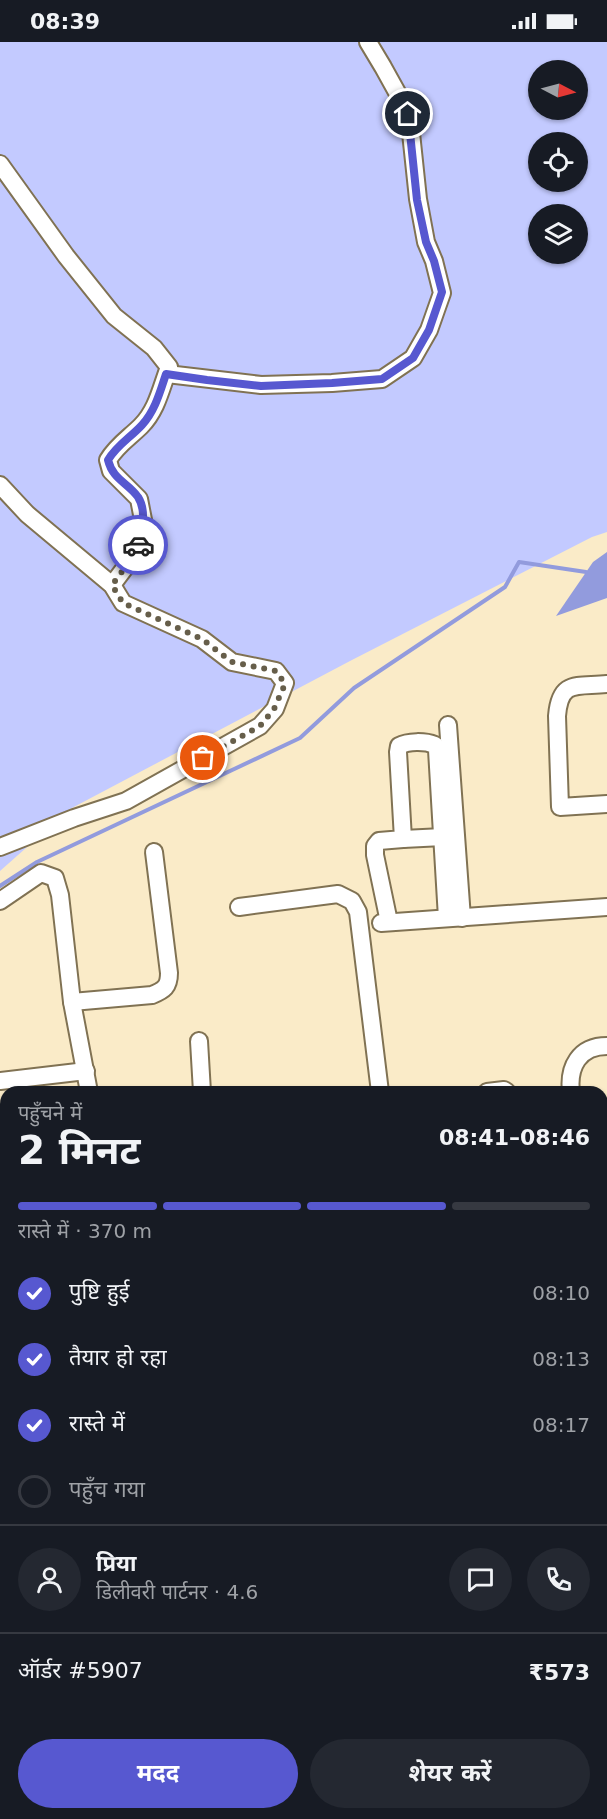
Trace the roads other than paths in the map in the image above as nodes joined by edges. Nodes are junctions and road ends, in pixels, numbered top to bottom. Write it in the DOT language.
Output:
graph roads {
  1 [pos="368,42"];
  2 [pos="0,164"];
  3 [pos="166,374"];
  4 [pos="0,485"];
  5 [pos="112,585"];
  6 [pos="607,684"];
  7 [pos="448,725"];
  8 [pos="607,804"];
  9 [pos="443,837"];
  10 [pos="404,839"];
  11 [pos="0,847"];
  12 [pos="154,852"];
  13 [pos="0,901"];
  14 [pos="239,907"];
  15 [pos="607,907"];
  16 [pos="455,918"];
  17 [pos="72,1002"];
  18 [pos="199,1041"];
  19 [pos="607,1046"];
  20 [pos="86,1071"];
  21 [pos="0,1081"];
  22 [pos="88,1086"];
  23 [pos="202,1086"];
  24 [pos="379,1086"];
  25 [pos="571,1086"];
  1 -- 3 [label="street"];
  2 -- 3 [label="street"];
  3 -- 5 [label="street"];
  4 -- 5 [label="street"];
  5 -- 11 [label="street"];
  6 -- 8 [label="street"];
  7 -- 16 [label="street"];
  9 -- 10 [label="street"];
  9 -- 10 [label="street"];
  9 -- 16 [label="street"];
  10 -- 16 [label="street"];
  12 -- 17 [label="street"];
  13 -- 17 [label="street"];
  14 -- 24 [label="street"];
  15 -- 16 [label="street"];
  17 -- 20 [label="street"];
  18 -- 23 [label="street"];
  19 -- 25 [label="street"];
  20 -- 21 [label="street"];
  20 -- 22 [label="street"];
}
